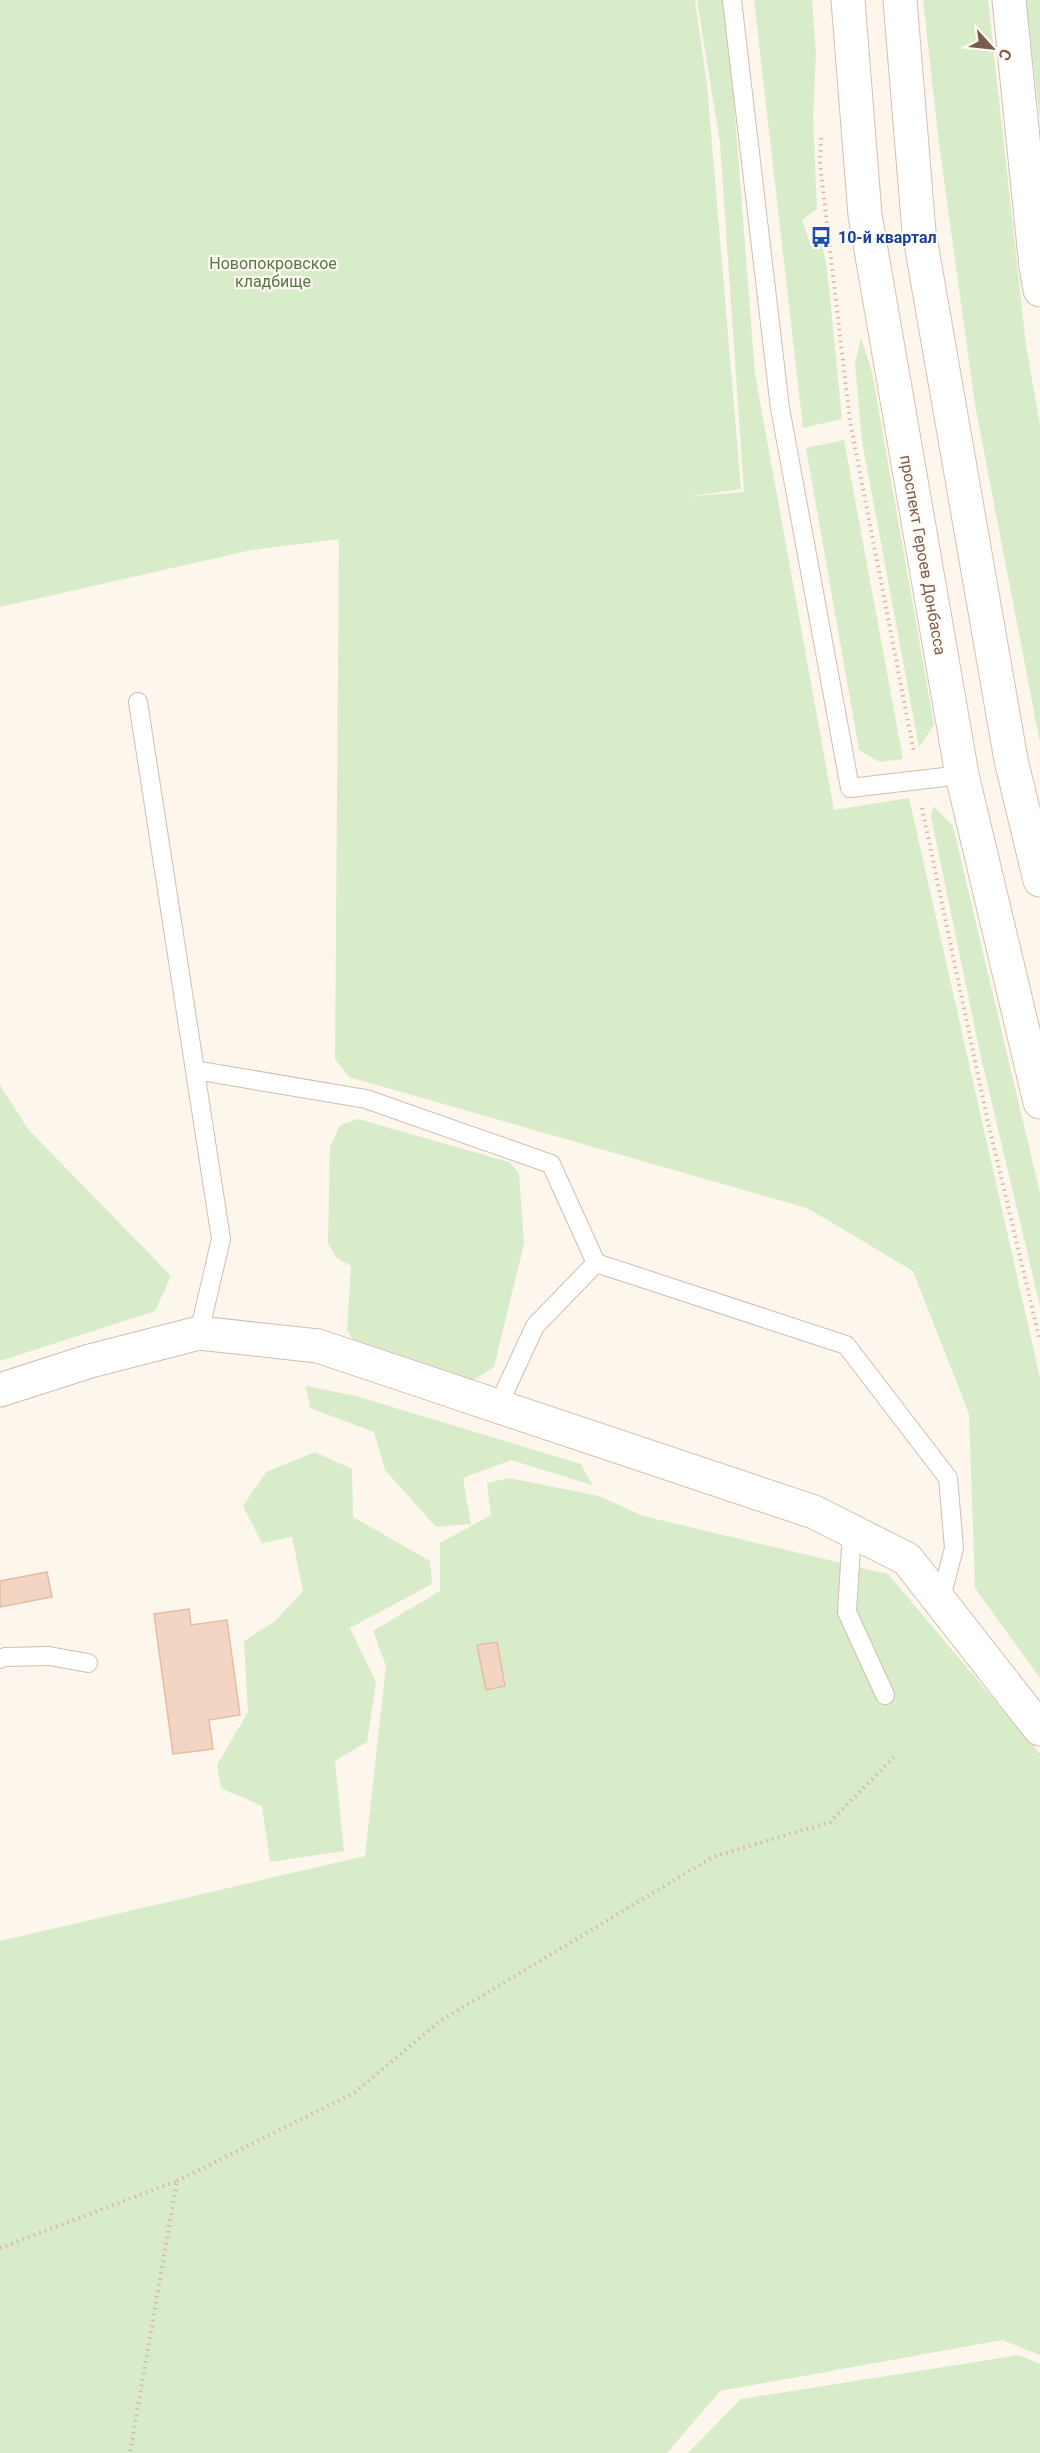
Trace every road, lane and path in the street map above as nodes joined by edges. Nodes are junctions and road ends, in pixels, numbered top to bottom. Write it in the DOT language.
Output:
graph roads {
  1 [pos="732,0"];
  2 [pos="848,0"];
  3 [pos="900,0"];
  4 [pos="1009,0"];
  5 [pos="1040,290"];
  6 [pos="138,702"];
  7 [pos="962,775"];
  8 [pos="1040,880"];
  9 [pos="195,1070"];
  10 [pos="1040,1102"];
  11 [pos="596,1263"];
  12 [pos="199,1333"];
  13 [pos="0,1390"];
  14 [pos="498,1406"];
  15 [pos="852,1531"];
  16 [pos="940,1602"];
  17 [pos="0,1659"];
  18 [pos="88,1663"];
  19 [pos="885,1695"];
  20 [pos="1040,1730"];
  21 [pos="896,1755"];
  22 [pos="177,2181"];
  23 [pos="0,2248"];
  24 [pos="130,2453"];
  1 -- 7 [label="lane"];
  2 -- 7 [label="street, проспект Героев Донбасса"];
  3 -- 8 [label="street"];
  4 -- 5 [label="street"];
  6 -- 9 [label="lane"];
  7 -- 10 [label="street, проспект Героев Донбасса"];
  9 -- 11 [label="lane"];
  9 -- 12 [label="lane"];
  11 -- 14 [label="lane"];
  11 -- 16 [label="lane"];
  12 -- 13 [label="street"];
  12 -- 14 [label="street"];
  14 -- 15 [label="street"];
  15 -- 16 [label="street"];
  15 -- 19 [label="lane"];
  16 -- 20 [label="street"];
  17 -- 18 [label="lane"];
  21 -- 22 [label="path"];
  22 -- 23 [label="path"];
  22 -- 24 [label="path"];
}
